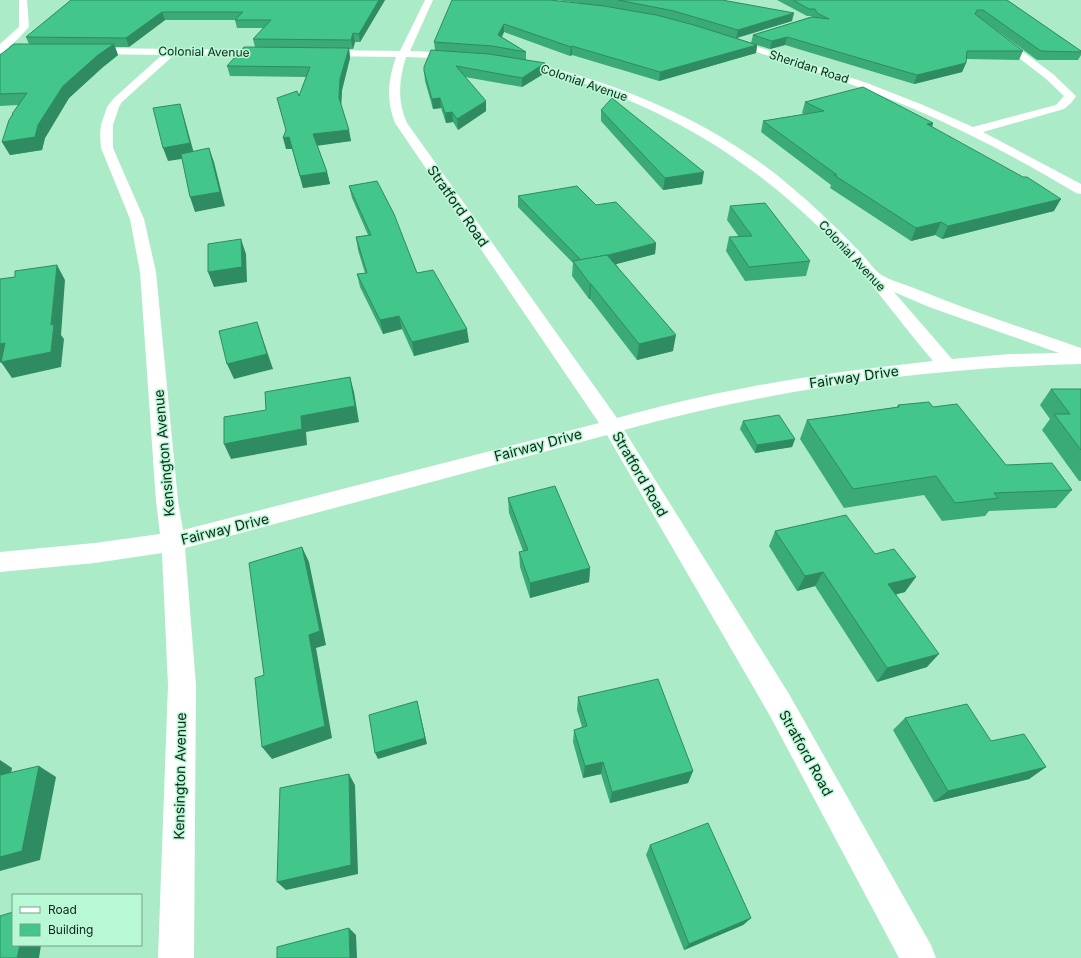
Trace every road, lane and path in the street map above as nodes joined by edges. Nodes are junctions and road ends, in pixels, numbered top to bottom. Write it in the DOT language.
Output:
graph roads {
  1 [pos="23,0"];
  2 [pos="429,0"];
  3 [pos="989,30"];
  4 [pos="721,38"];
  5 [pos="751,38"];
  6 [pos="736,43"];
  7 [pos="0,50"];
  8 [pos="46,51"];
  9 [pos="77,51"];
  10 [pos="171,52"];
  11 [pos="278,53"];
  12 [pos="309,53"];
  13 [pos="402,54"];
  14 [pos="468,56"];
  15 [pos="503,60"];
  16 [pos="971,131"];
  17 [pos="1081,190"];
  18 [pos="873,277"];
  19 [pos="1081,354"];
  20 [pos="1081,358"];
  21 [pos="946,365"];
  22 [pos="612,426"];
  23 [pos="173,542"];
  24 [pos="0,562"];
  25 [pos="176,958"];
  26 [pos="918,958"];
  1 -- 7 [label="street"];
  2 -- 13 [label="street, Stratford Road"];
  3 -- 16 [label="street"];
  4 -- 6 [label="street, Sheridan Road"];
  5 -- 6 [label="street"];
  6 -- 16 [label="street, Sheridan Road"];
  7 -- 8 [label="street"];
  9 -- 10 [label="street, Colonial Avenue"];
  10 -- 11 [label="street, Colonial Avenue"];
  10 -- 23 [label="street, Kensington Avenue"];
  12 -- 13 [label="street"];
  13 -- 14 [label="street"];
  13 -- 22 [label="street, Stratford Road"];
  15 -- 18 [label="street, Colonial Avenue"];
  16 -- 17 [label="street, Sheridan Road"];
  18 -- 19 [label="street"];
  18 -- 21 [label="street, Colonial Avenue"];
  20 -- 21 [label="street, Fairway Drive"];
  21 -- 22 [label="street, Fairway Drive"];
  22 -- 23 [label="street, Fairway Drive"];
  22 -- 26 [label="street, Stratford Road"];
  23 -- 24 [label="street, Fairway Drive"];
  23 -- 25 [label="street, Kensington Avenue"];
}
